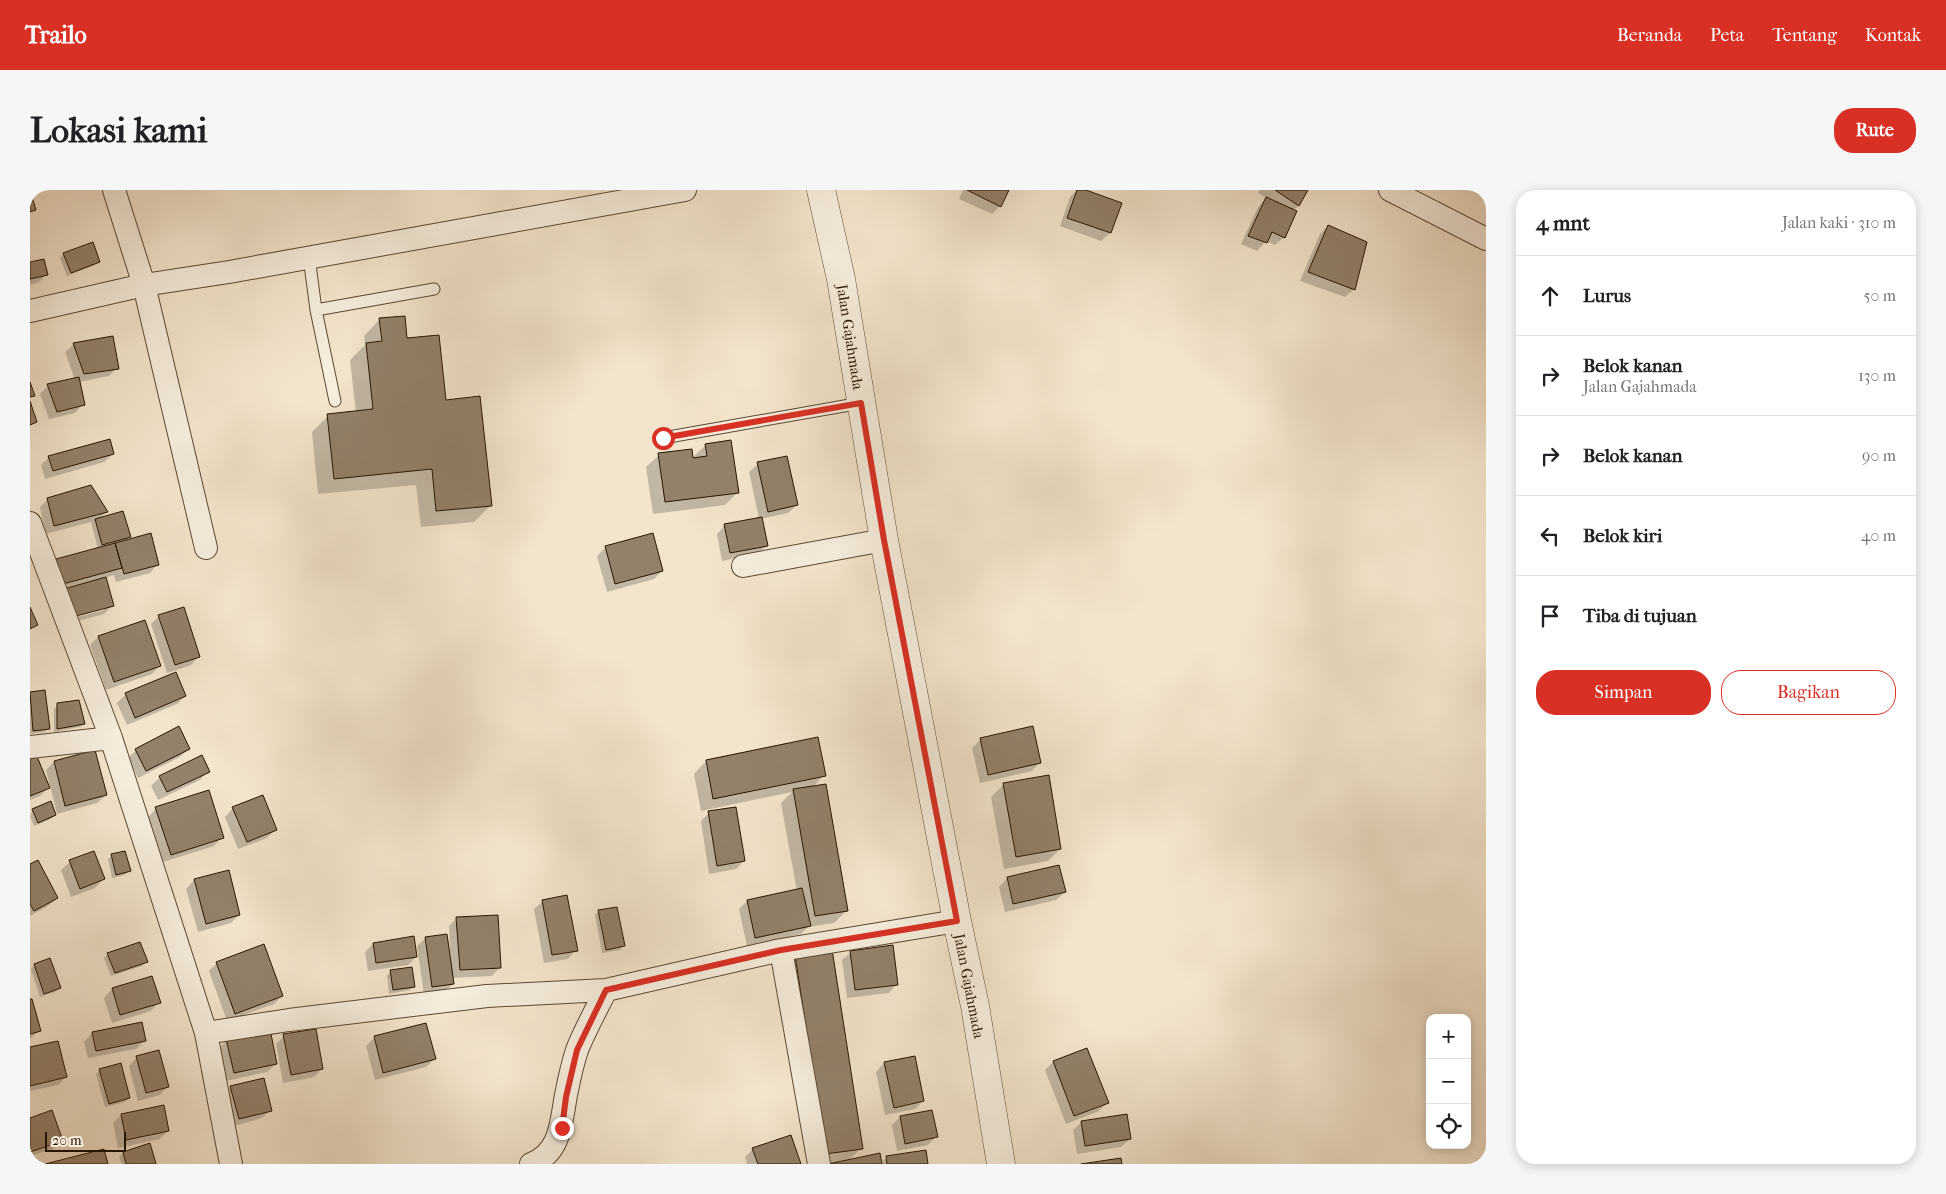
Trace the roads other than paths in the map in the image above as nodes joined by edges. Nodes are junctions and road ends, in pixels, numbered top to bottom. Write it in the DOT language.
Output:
graph roads {
  1 [pos="114,190"];
  2 [pos="686,190"];
  3 [pos="821,190"];
  4 [pos="1402,193"];
  5 [pos="1486,239"];
  6 [pos="308,257"];
  7 [pos="144,285"];
  8 [pos="434,288"];
  9 [pos="316,310"];
  10 [pos="30,311"];
  11 [pos="335,401"];
  12 [pos="861,403"];
  13 [pos="663,438"];
  14 [pos="30,523"];
  15 [pos="884,540"];
  16 [pos="206,548"];
  17 [pos="743,566"];
  18 [pos="111,738"];
  19 [pos="30,747"];
  20 [pos="957,921"];
  21 [pos="781,950"];
  22 [pos="606,990"];
  23 [pos="206,1032"];
  24 [pos="232,1164"];
  25 [pos="532,1164"];
  26 [pos="819,1164"];
  27 [pos="1000,1164"];
  1 -- 7 [label="street"];
  2 -- 6 [label="street"];
  3 -- 12 [label="street, Jalan Gajahmada"];
  4 -- 5 [label="street"];
  6 -- 7 [label="street"];
  6 -- 9 [label="lane"];
  7 -- 10 [label="street"];
  7 -- 16 [label="street"];
  8 -- 9 [label="lane"];
  9 -- 11 [label="lane"];
  12 -- 13 [label="lane"];
  12 -- 15 [label="street, Jalan Gajahmada"];
  14 -- 18 [label="street"];
  15 -- 17 [label="street"];
  15 -- 20 [label="street, Jalan Gajahmada"];
  18 -- 19 [label="street"];
  18 -- 23 [label="street"];
  20 -- 21 [label="street"];
  20 -- 27 [label="street, Jalan Gajahmada"];
  21 -- 22 [label="street"];
  21 -- 26 [label="street"];
  22 -- 23 [label="street"];
  22 -- 25 [label="street"];
  23 -- 24 [label="street"];
}
